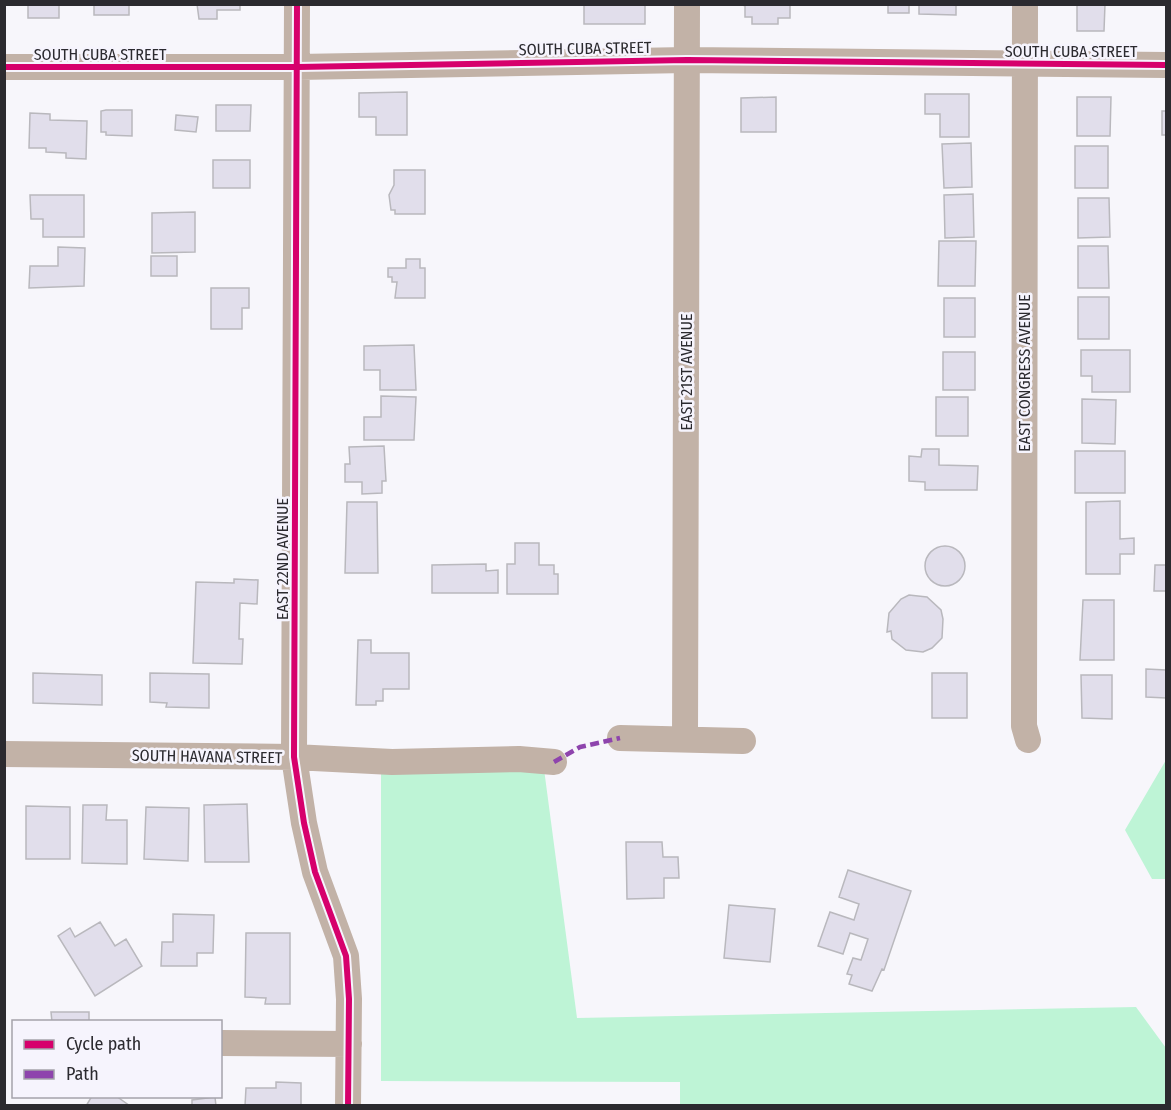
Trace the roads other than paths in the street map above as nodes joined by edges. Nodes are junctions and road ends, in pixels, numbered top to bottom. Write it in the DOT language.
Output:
graph roads {
  1 [pos="297,4"];
  2 [pos="687,4"];
  3 [pos="1025,4"];
  4 [pos="687,60"];
  5 [pos="1025,65"];
  6 [pos="1167,65"];
  7 [pos="4,67"];
  8 [pos="298,67"];
  9 [pos="620,738"];
  10 [pos="685,740"];
  11 [pos="1028,740"];
  12 [pos="743,741"];
  13 [pos="4,754"];
  14 [pos="294,757"];
  15 [pos="554,762"];
  16 [pos="222,1043"];
  17 [pos="349,1044"];
  18 [pos="348,1106"];
  1 -- 8 [label="street, EAST 22ND AVENUE"];
  2 -- 4 [label="street, EAST 21ST AVENUE"];
  3 -- 5 [label="street, EAST CONGRESS AVENUE"];
  4 -- 5 [label="street, SOUTH CUBA STREET"];
  4 -- 8 [label="street, SOUTH CUBA STREET"];
  4 -- 10 [label="street, EAST 21ST AVENUE"];
  5 -- 6 [label="street, SOUTH CUBA STREET"];
  5 -- 11 [label="street, EAST CONGRESS AVENUE"];
  7 -- 8 [label="street, SOUTH CUBA STREET"];
  8 -- 14 [label="street, EAST 22ND AVENUE"];
  9 -- 10 [label="street"];
  10 -- 12 [label="street"];
  13 -- 14 [label="street, SOUTH HAVANA STREET"];
  14 -- 15 [label="street, SOUTH HAVANA STREET"];
  14 -- 17 [label="street, EAST 22ND AVENUE"];
  16 -- 17 [label="street"];
  17 -- 18 [label="street, EAST 22ND AVENUE"];
}
